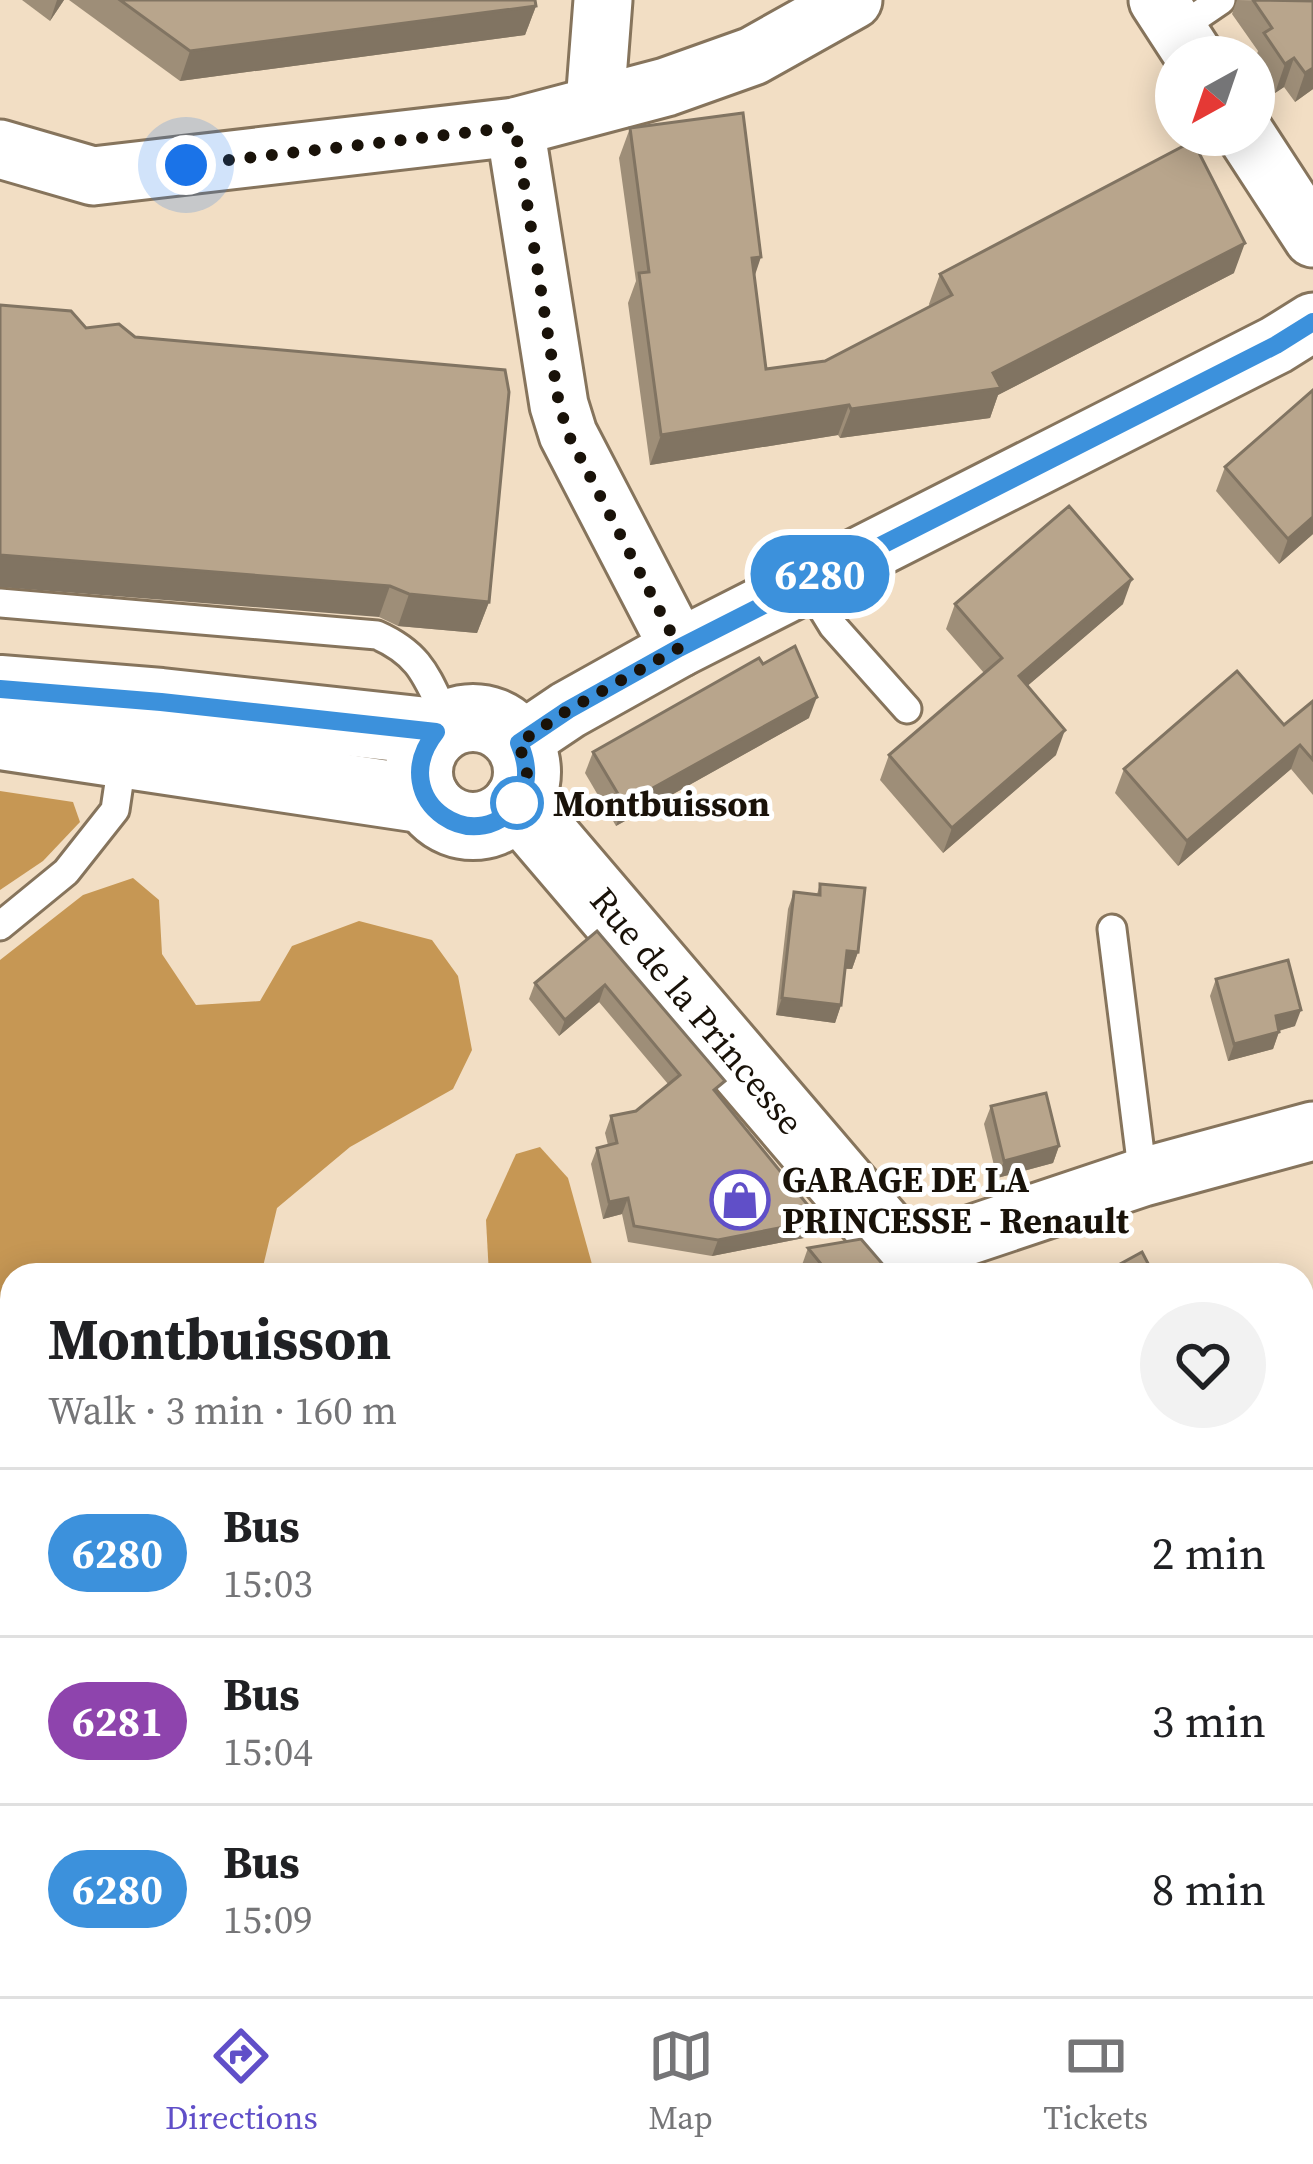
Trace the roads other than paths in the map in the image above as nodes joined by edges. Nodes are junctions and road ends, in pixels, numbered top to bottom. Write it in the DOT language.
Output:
graph roads {
  1 [pos="603,0"];
  2 [pos="853,0"];
  3 [pos="595,104"];
  4 [pos="515,127"];
  5 [pos="0,149"];
  6 [pos="1260,156"];
  7 [pos="1313,238"];
  8 [pos="1313,322"];
  9 [pos="806,581"];
  10 [pos="0,603"];
  11 [pos="679,648"];
  12 [pos="0,688"];
  13 [pos="907,709"];
  14 [pos="443,728"];
  15 [pos="0,736"];
  16 [pos="239,741"];
  17 [pos="123,755"];
  18 [pos="518,773"];
  19 [pos="427,800"];
  20 [pos="0,926"];
  21 [pos="1112,929"];
  22 [pos="1313,1131"];
  23 [pos="1143,1177"];
  24 [pos="910,1263"];
  25 [pos="931,1263"];
  1 -- 3 [label="street"];
  2 -- 3 [label="street"];
  3 -- 4 [label="street"];
  4 -- 5 [label="street"];
  4 -- 11 [label="street"];
  6 -- 7 [label="street"];
  8 -- 9 [label="street"];
  9 -- 11 [label="street"];
  9 -- 13 [label="lane"];
  10 -- 14 [label="lane"];
  11 -- 18 [label="street"];
  12 -- 16 [label="street"];
  14 -- 16 [label="street"];
  14 -- 18 [label="street"];
  14 -- 19 [label="street"];
  15 -- 17 [label="street"];
  16 -- 17 [label="street"];
  16 -- 19 [label="street"];
  17 -- 20 [label="lane"];
  18 -- 19 [label="street"];
  18 -- 24 [label="street, Rue de la Princesse"];
  21 -- 23 [label="lane"];
  22 -- 23 [label="street"];
  23 -- 25 [label="street"];
}
